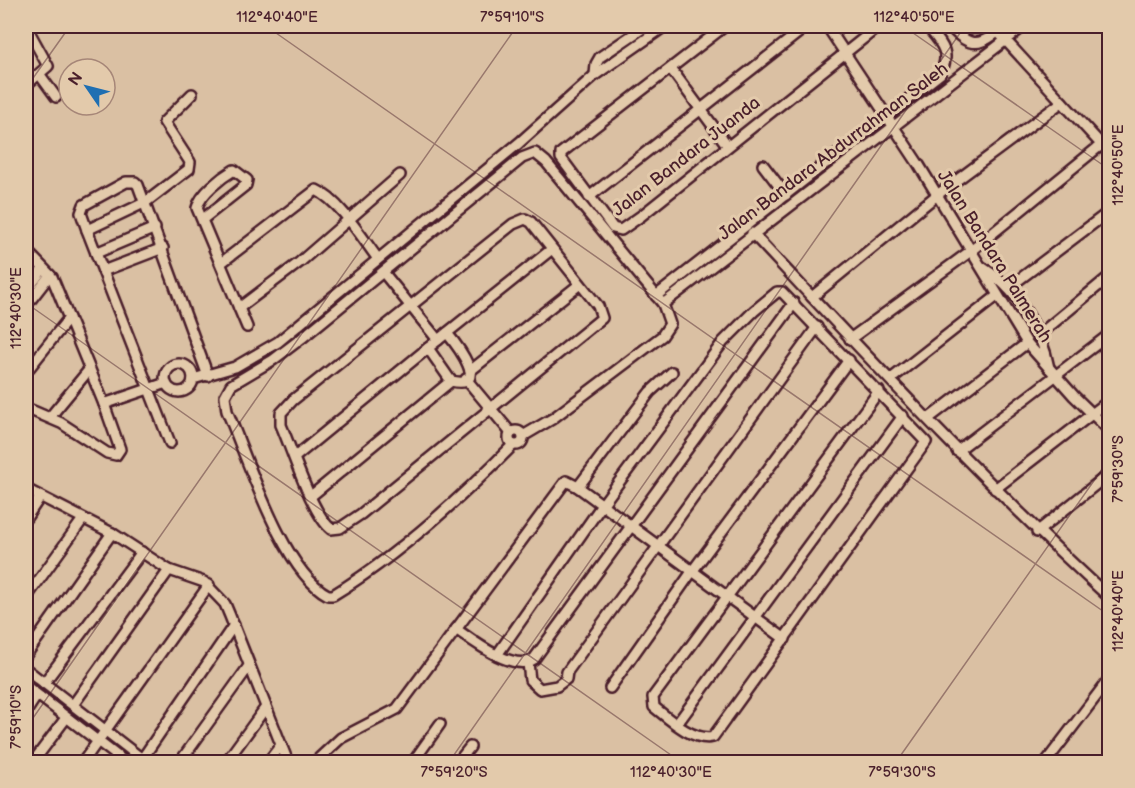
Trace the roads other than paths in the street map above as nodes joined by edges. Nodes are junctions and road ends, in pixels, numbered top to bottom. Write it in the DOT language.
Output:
graph roads {
  1 [pos="26,26"];
  2 [pos="646,26"];
  3 [pos="664,26"];
  4 [pos="725,26"];
  5 [pos="807,26"];
  6 [pos="827,26"];
  7 [pos="879,26"];
  8 [pos="927,26"];
  9 [pos="949,26"];
  10 [pos="1006,26"];
  11 [pos="1024,26"];
  12 [pos="998,32"];
  13 [pos="1006,39"];
  14 [pos="845,51"];
  15 [pos="671,69"];
  16 [pos="940,74"];
  17 [pos="40,75"];
  18 [pos="596,75"];
  19 [pos="948,84"];
  20 [pos="26,85"];
  21 [pos="192,94"];
  22 [pos="56,97"];
  23 [pos="1062,102"];
  24 [pos="700,109"];
  25 [pos="887,116"];
  26 [pos="894,125"];
  27 [pos="1101,144"];
  28 [pos="727,145"];
  29 [pos="1110,154"];
  30 [pos="763,165"];
  31 [pos="400,175"];
  32 [pos="786,195"];
  33 [pos="937,195"];
  34 [pos="589,197"];
  35 [pos="146,202"];
  36 [pos="1110,211"];
  37 [pos="203,219"];
  38 [pos="348,220"];
  39 [pos="155,228"];
  40 [pos="87,230"];
  41 [pos="752,233"];
  42 [pos="163,248"];
  43 [pos="552,249"];
  44 [pos="26,250"];
  45 [pos="972,250"];
  46 [pos="96,253"];
  47 [pos="378,259"];
  48 [pos="221,263"];
  49 [pos="982,267"];
  50 [pos="103,271"];
  51 [pos="46,272"];
  52 [pos="383,272"];
  53 [pos="1110,276"];
  54 [pos="580,284"];
  55 [pos="1008,288"];
  56 [pos="26,291"];
  57 [pos="656,296"];
  58 [pos="997,296"];
  59 [pos="812,297"];
  60 [pos="794,303"];
  61 [pos="663,304"];
  62 [pos="26,306"];
  63 [pos="410,306"];
  64 [pos="239,308"];
  65 [pos="69,318"];
  66 [pos="248,327"];
  67 [pos="817,327"];
  68 [pos="447,333"];
  69 [pos="1040,334"];
  70 [pos="1110,334"];
  71 [pos="850,339"];
  72 [pos="438,340"];
  73 [pos="1027,344"];
  74 [pos="428,348"];
  75 [pos="849,360"];
  76 [pos="88,370"];
  77 [pos="26,372"];
  78 [pos="672,372"];
  79 [pos="1052,372"];
  80 [pos="468,375"];
  81 [pos="208,376"];
  82 [pos="193,379"];
  83 [pos="891,379"];
  84 [pos="451,381"];
  85 [pos="166,383"];
  86 [pos="147,388"];
  87 [pos="879,391"];
  88 [pos="1110,400"];
  89 [pos="104,404"];
  90 [pos="490,407"];
  91 [pos="26,408"];
  92 [pos="1091,414"];
  93 [pos="903,416"];
  94 [pos="50,417"];
  95 [pos="928,419"];
  96 [pos="1110,431"];
  97 [pos="511,433"];
  98 [pos="523,436"];
  99 [pos="170,443"];
  100 [pos="513,445"];
  101 [pos="957,451"];
  102 [pos="295,457"];
  103 [pos="1110,473"];
  104 [pos="578,487"];
  105 [pos="26,489"];
  106 [pos="995,489"];
  107 [pos="311,496"];
  108 [pos="40,497"];
  109 [pos="602,505"];
  110 [pos="26,518"];
  111 [pos="83,519"];
  112 [pos="630,525"];
  113 [pos="1037,532"];
  114 [pos="112,533"];
  115 [pos="657,546"];
  116 [pos="142,552"];
  117 [pos="169,570"];
  118 [pos="691,573"];
  119 [pos="209,585"];
  120 [pos="26,598"];
  121 [pos="726,598"];
  122 [pos="1110,598"];
  123 [pos="755,619"];
  124 [pos="234,625"];
  125 [pos="456,629"];
  126 [pos="785,639"];
  127 [pos="26,655"];
  128 [pos="497,655"];
  129 [pos="528,663"];
  130 [pos="249,666"];
  131 [pos="26,669"];
  132 [pos="1110,678"];
  133 [pos="44,683"];
  134 [pos="26,686"];
  135 [pos="610,688"];
  136 [pos="38,695"];
  137 [pos="73,705"];
  138 [pos="266,707"];
  139 [pos="26,712"];
  140 [pos="66,718"];
  141 [pos="440,724"];
  142 [pos="676,724"];
  143 [pos="106,730"];
  144 [pos="98,742"];
  145 [pos="281,745"];
  146 [pos="470,747"];
  147 [pos="144,761"];
  148 [pos="33,762"];
  149 [pos="83,762"];
  150 [pos="125,762"];
  151 [pos="180,762"];
  152 [pos="226,762"];
  153 [pos="268,762"];
  154 [pos="288,762"];
  155 [pos="315,762"];
  156 [pos="413,762"];
  157 [pos="458,762"];
  158 [pos="1046,762"];
  1 -- 17 [label="street"];
  2 -- 18 [label="street"];
  3 -- 18 [label="street"];
  4 -- 15 [label="street, Jalan Bandara Juanda"];
  5 -- 24 [label="street"];
  6 -- 14 [label="street"];
  7 -- 14 [label="street, Jalan Bandara Juanda"];
  8 -- 16 [label="street, Jalan Bandara Abdurrahman Saleh"];
  9 -- 12 [label="street"];
  10 -- 12 [label="street"];
  11 -- 13 [label="street, Jalan Bandara Abdurrahman Saleh"];
  12 -- 13 [label="street"];
  13 -- 19 [label="street, Jalan Bandara Abdurrahman Saleh"];
  13 -- 23 [label="street"];
  14 -- 25 [label="street"];
  14 -- 28 [label="street, Jalan Bandara Juanda"];
  15 -- 24 [label="street"];
  15 -- 34 [label="street, Jalan Bandara Juanda"];
  16 -- 19 [label="street"];
  16 -- 25 [label="street, Jalan Bandara Abdurrahman Saleh"];
  17 -- 20 [label="street"];
  17 -- 22 [label="street"];
  18 -- 47 [label="street"];
  19 -- 26 [label="street, Jalan Bandara Abdurrahman Saleh"];
  21 -- 35 [label="street"];
  23 -- 27 [label="street"];
  23 -- 33 [label="street"];
  24 -- 28 [label="street"];
  24 -- 34 [label="street"];
  25 -- 26 [label="street, Jalan Bandara Palmerah"];
  25 -- 32 [label="street, Jalan Bandara Abdurrahman Saleh"];
  26 -- 33 [label="street, Jalan Bandara Palmerah"];
  26 -- 41 [label="street, Jalan Bandara Abdurrahman Saleh"];
  27 -- 29 [label="street"];
  27 -- 45 [label="street"];
  28 -- 34 [label="street, Jalan Bandara Juanda"];
  30 -- 32 [label="street"];
  31 -- 38 [label="street"];
  32 -- 57 [label="street, Jalan Bandara Abdurrahman Saleh"];
  33 -- 45 [label="street, Jalan Bandara Palmerah"];
  33 -- 59 [label="street"];
  35 -- 39 [label="street"];
  35 -- 40 [label="street"];
  35 -- 40 [label="street"];
  36 -- 55 [label="street"];
  37 -- 37 [label="street"];
  37 -- 48 [label="street"];
  38 -- 47 [label="street"];
  38 -- 48 [label="street"];
  38 -- 64 [label="street"];
  39 -- 42 [label="street"];
  39 -- 46 [label="street"];
  40 -- 46 [label="street"];
  41 -- 59 [label="street"];
  41 -- 61 [label="street, Jalan Bandara Abdurrahman Saleh"];
  42 -- 50 [label="street"];
  42 -- 81 [label="street"];
  43 -- 54 [label="street"];
  43 -- 63 [label="street"];
  43 -- 68 [label="street"];
  44 -- 51 [label="street"];
  45 -- 49 [label="street, Jalan Bandara Palmerah"];
  45 -- 71 [label="street"];
  46 -- 50 [label="street"];
  47 -- 81 [label="street"];
  48 -- 64 [label="street"];
  49 -- 55 [label="street"];
  49 -- 58 [label="street, Jalan Bandara Palmerah"];
  50 -- 86 [label="street"];
  51 -- 56 [label="street"];
  51 -- 62 [label="street"];
  51 -- 65 [label="street"];
  52 -- 57 [label="street"];
  52 -- 63 [label="street"];
  52 -- 100 [label="street"];
  53 -- 69 [label="street"];
  54 -- 80 [label="street"];
  54 -- 90 [label="street"];
  55 -- 69 [label="street"];
  57 -- 61 [label="street"];
  58 -- 73 [label="street, Jalan Bandara Palmerah"];
  58 -- 83 [label="street"];
  59 -- 71 [label="street"];
  60 -- 67 [label="street"];
  60 -- 109 [label="street"];
  60 -- 112 [label="street"];
  61 -- 98 [label="street"];
  63 -- 72 [label="street"];
  63 -- 102 [label="street"];
  64 -- 66 [label="street"];
  65 -- 76 [label="street"];
  65 -- 77 [label="street"];
  67 -- 75 [label="street"];
  67 -- 115 [label="street"];
  68 -- 72 [label="street"];
  68 -- 80 [label="street"];
  69 -- 79 [label="street"];
  70 -- 79 [label="street"];
  71 -- 83 [label="street"];
  72 -- 74 [label="street"];
  73 -- 79 [label="street, Jalan Bandara Palmerah"];
  73 -- 95 [label="street"];
  74 -- 84 [label="street"];
  74 -- 102 [label="street"];
  75 -- 87 [label="street"];
  75 -- 118 [label="street"];
  76 -- 89 [label="street"];
  76 -- 94 [label="street"];
  78 -- 104 [label="street"];
  79 -- 92 [label="street, Jalan Bandara Palmerah"];
  79 -- 101 [label="street"];
  80 -- 84 [label="street"];
  80 -- 90 [label="street"];
  81 -- 82 [label="street"];
  82 -- 85 [label="street"];
  82 -- 85 [label="street"];
  83 -- 95 [label="street"];
  84 -- 107 [label="street"];
  85 -- 86 [label="street"];
  86 -- 89 [label="street"];
  86 -- 99 [label="street"];
  87 -- 93 [label="street"];
  87 -- 121 [label="street"];
  88 -- 92 [label="street"];
  89 -- 94 [label="street"];
  90 -- 97 [label="street"];
  90 -- 107 [label="street"];
  91 -- 94 [label="street"];
  92 -- 96 [label="street, Jalan Bandara Palmerah"];
  92 -- 106 [label="street"];
  93 -- 123 [label="street"];
  93 -- 126 [label="street"];
  95 -- 101 [label="street"];
  97 -- 98 [label="street"];
  97 -- 100 [label="street"];
  98 -- 100 [label="street"];
  101 -- 106 [label="street"];
  102 -- 107 [label="street"];
  103 -- 113 [label="street"];
  104 -- 109 [label="street"];
  104 -- 125 [label="street"];
  105 -- 108 [label="street"];
  106 -- 113 [label="street"];
  108 -- 110 [label="street"];
  108 -- 111 [label="street"];
  109 -- 112 [label="street"];
  109 -- 128 [label="street"];
  111 -- 114 [label="street"];
  111 -- 120 [label="street"];
  112 -- 115 [label="street"];
  112 -- 129 [label="street"];
  113 -- 122 [label="street"];
  114 -- 116 [label="street"];
  114 -- 127 [label="street"];
  115 -- 118 [label="street"];
  115 -- 129 [label="street"];
  116 -- 117 [label="street"];
  116 -- 133 [label="street"];
  117 -- 119 [label="street"];
  117 -- 137 [label="street"];
  118 -- 121 [label="street"];
  118 -- 135 [label="street"];
  119 -- 124 [label="street"];
  119 -- 143 [label="street"];
  121 -- 123 [label="street"];
  121 -- 142 [label="street"];
  123 -- 126 [label="street"];
  123 -- 142 [label="street"];
  124 -- 130 [label="street"];
  124 -- 147 [label="street"];
  125 -- 128 [label="street"];
  125 -- 155 [label="street"];
  126 -- 142 [label="street"];
  128 -- 129 [label="street"];
  130 -- 138 [label="street"];
  130 -- 151 [label="street"];
  131 -- 133 [label="street"];
  132 -- 158 [label="street"];
  133 -- 137 [label="street"];
  134 -- 136 [label="street"];
  136 -- 139 [label="street"];
  136 -- 140 [label="street"];
  137 -- 143 [label="street"];
  138 -- 145 [label="street"];
  138 -- 152 [label="street"];
  140 -- 144 [label="street"];
  140 -- 148 [label="street"];
  141 -- 156 [label="street"];
  143 -- 144 [label="street"];
  143 -- 147 [label="street"];
  144 -- 149 [label="street"];
  144 -- 150 [label="street"];
  145 -- 153 [label="street"];
  145 -- 154 [label="street"];
  146 -- 157 [label="street"];
}
